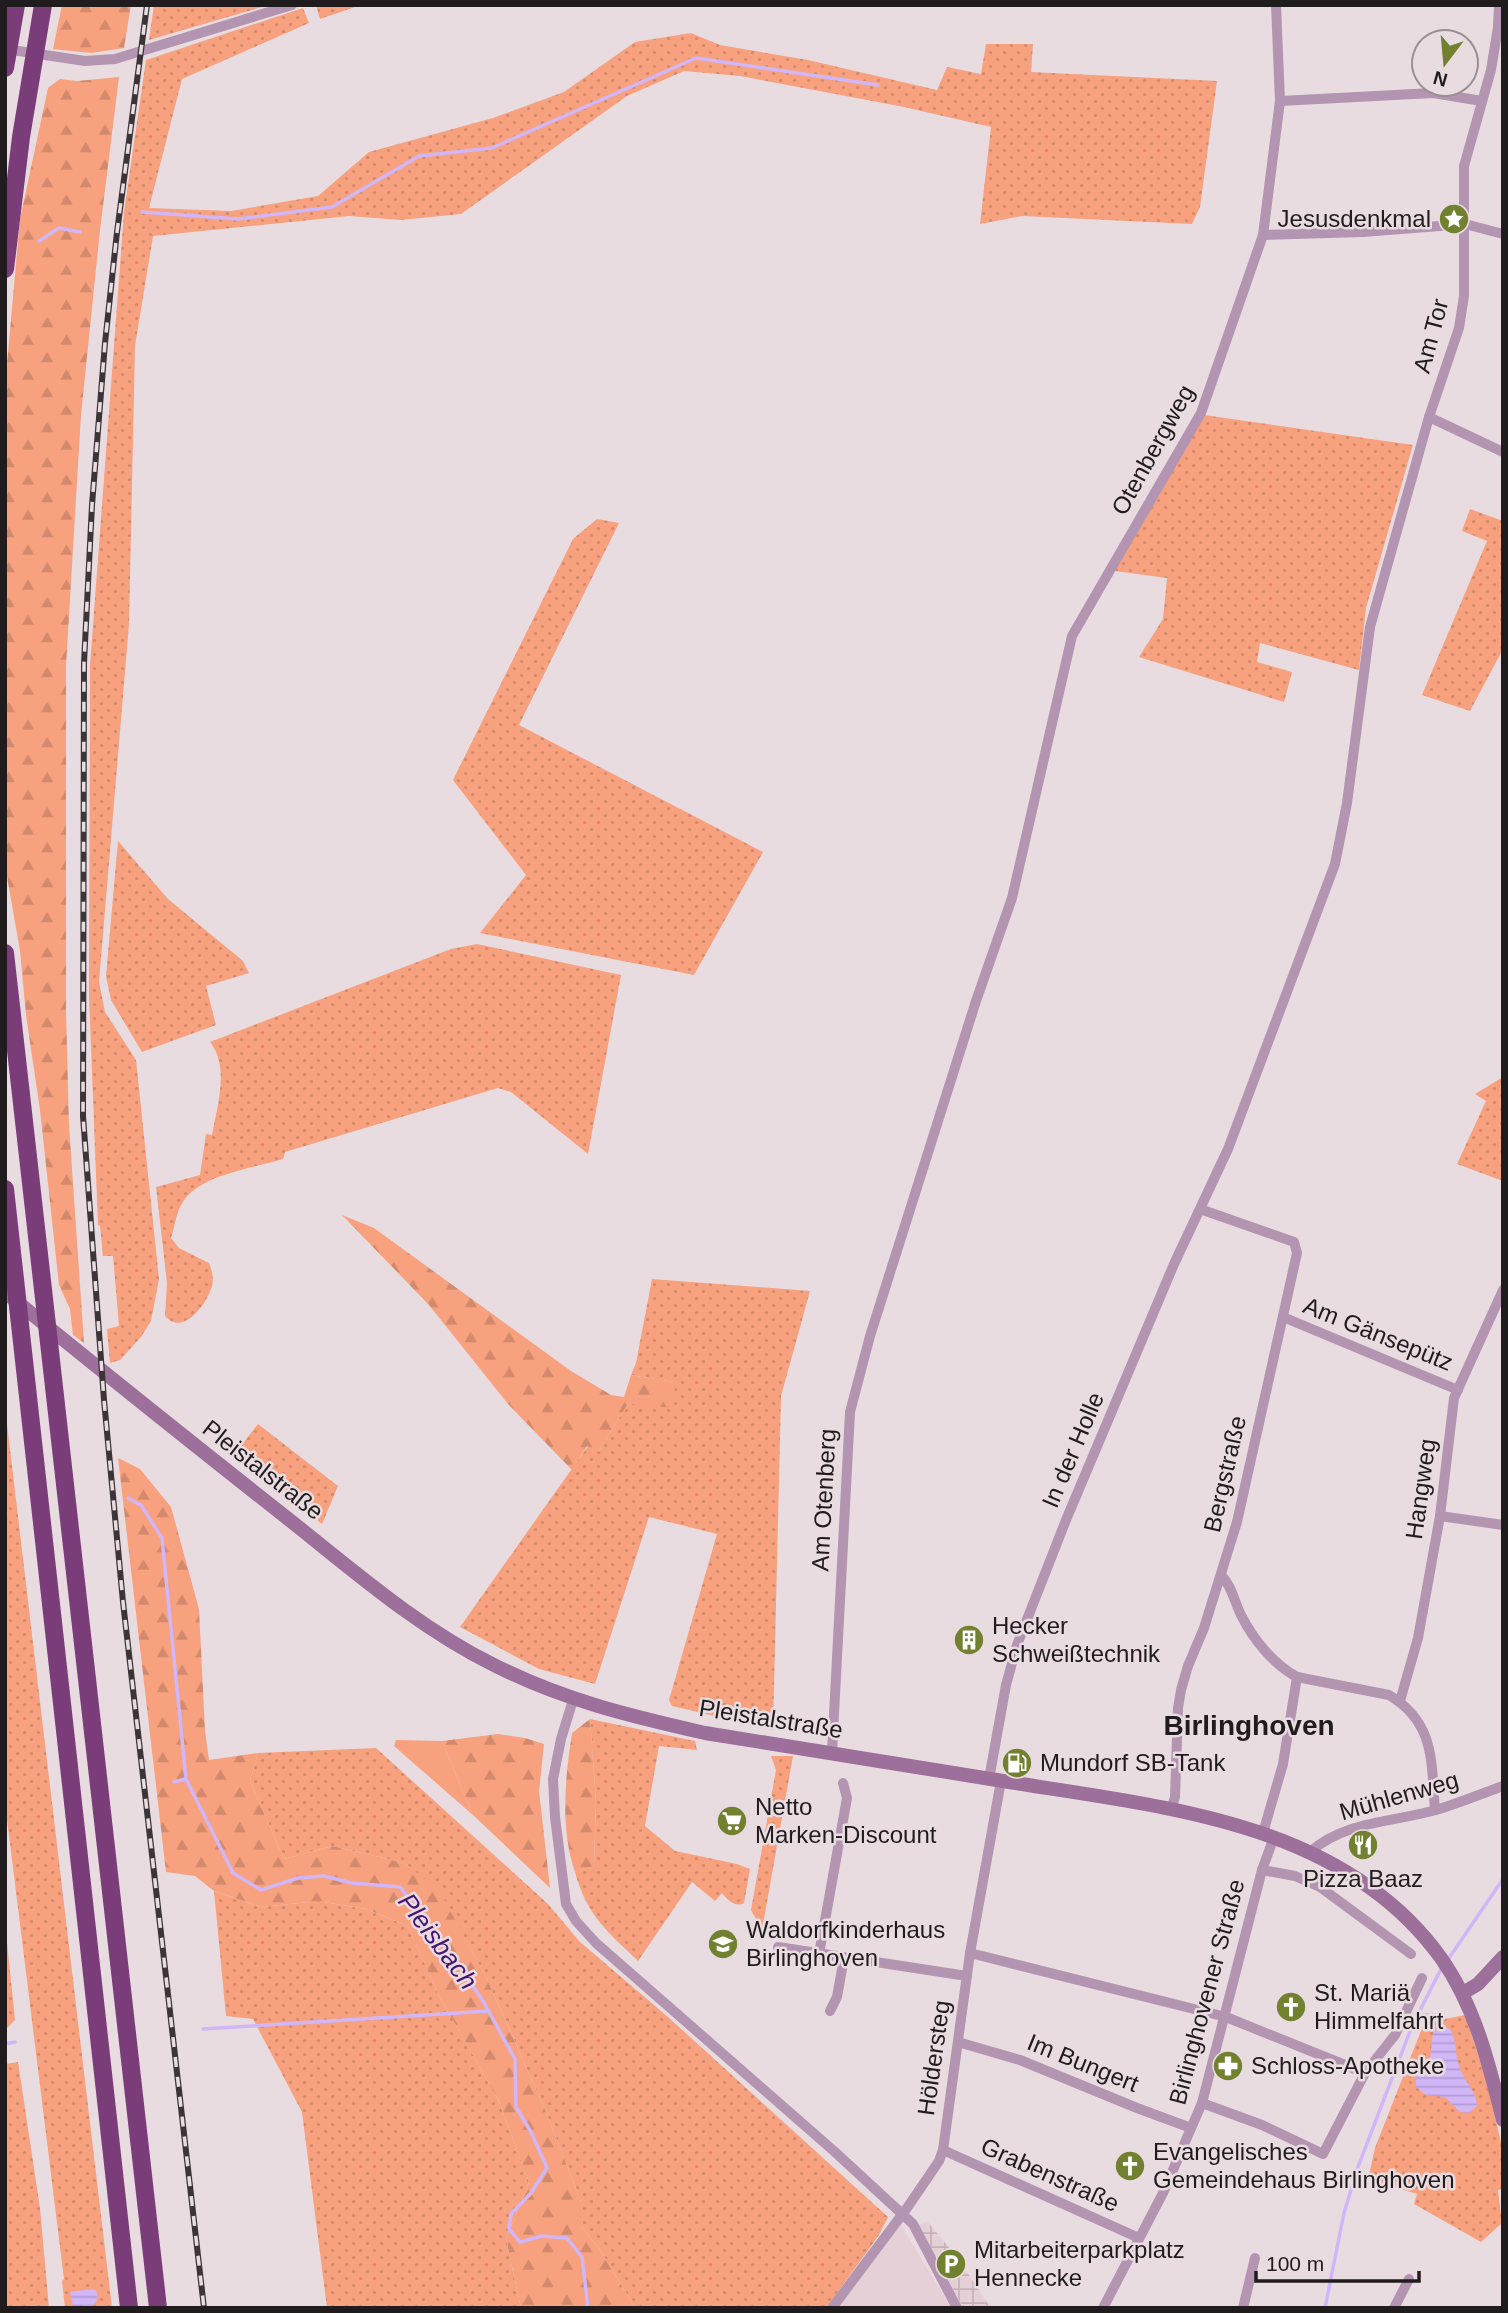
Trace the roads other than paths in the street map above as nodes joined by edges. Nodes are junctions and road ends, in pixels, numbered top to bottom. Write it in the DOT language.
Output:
graph roads {
  1 [pos="16,5"];
  2 [pos="43,5"];
  3 [pos="292,5"];
  4 [pos="1276,5"];
  5 [pos="1499,5"];
  6 [pos="1501,27"];
  7 [pos="5,50"];
  8 [pos="5,68"];
  9 [pos="1280,101"];
  10 [pos="1482,101"];
  11 [pos="1465,224"];
  12 [pos="1503,234"];
  13 [pos="1263,235"];
  14 [pos="5,269"];
  15 [pos="1429,417"];
  16 [pos="1503,452"];
  17 [pos="5,953"];
  18 [pos="1228,1149"];
  19 [pos="5,1189"];
  20 [pos="1200,1209"];
  21 [pos="896,1256"];
  22 [pos="1503,1290"];
  23 [pos="5,1292"];
  24 [pos="1283,1317"];
  25 [pos="1458,1390"];
  26 [pos="1440,1516"];
  27 [pos="1503,1525"];
  28 [pos="1221,1575"];
  29 [pos="1297,1677"];
  30 [pos="573,1700"];
  31 [pos="1400,1701"];
  32 [pos="832,1752"];
  33 [pos="995,1780"];
  34 [pos="843,1783"];
  35 [pos="1503,1786"];
  36 [pos="1171,1810"];
  37 [pos="1435,1810"];
  38 [pos="1268,1835"];
  39 [pos="1310,1852"];
  40 [pos="1262,1870"];
  41 [pos="778,1947"];
  42 [pos="819,1954"];
  43 [pos="970,1954"];
  44 [pos="1411,1954"];
  45 [pos="1503,1957"];
  46 [pos="844,1958"];
  47 [pos="967,1976"];
  48 [pos="1422,1978"];
  49 [pos="1463,1993"];
  50 [pos="830,2011"];
  51 [pos="1226,2017"];
  52 [pos="958,2042"];
  53 [pos="1365,2073"];
  54 [pos="1202,2103"];
  55 [pos="1503,2120"];
  56 [pos="1191,2127"];
  57 [pos="943,2150"];
  58 [pos="903,2214"];
  59 [pos="1139,2238"];
  60 [pos="1255,2258"];
  61 [pos="1409,2279"];
  62 [pos="129,2308"];
  63 [pos="158,2308"];
  64 [pos="832,2308"];
  65 [pos="957,2308"];
  66 [pos="1103,2308"];
  67 [pos="1243,2308"];
  68 [pos="1394,2308"];
  1 -- 8 [label="highway"];
  2 -- 14 [label="highway"];
  3 -- 7 [label="street"];
  4 -- 9 [label="street, Otenbergweg"];
  5 -- 6 [label="street, Am Tor"];
  6 -- 10 [label="street, Am Tor"];
  9 -- 10 [label="street"];
  9 -- 13 [label="street, Otenbergweg"];
  10 -- 11 [label="street, Am Tor"];
  11 -- 12 [label="street"];
  11 -- 13 [label="street"];
  11 -- 15 [label="street, Am Tor"];
  13 -- 21 [label="street, Otenbergweg"];
  15 -- 16 [label="street"];
  15 -- 18 [label="street, Am Tor"];
  17 -- 63 [label="highway"];
  18 -- 20 [label="street, In der Holle"];
  19 -- 62 [label="highway"];
  20 -- 24 [label="street, Bergstraße"];
  20 -- 33 [label="street, In der Holle"];
  21 -- 32 [label="street, Am Otenberg"];
  22 -- 25 [label="street, Hangweg"];
  23 -- 30 [label="main road, Pleistalstraße"];
  24 -- 25 [label="street, Am Gänsepütz"];
  24 -- 28 [label="street, Bergstraße"];
  25 -- 26 [label="street, Hangweg"];
  26 -- 27 [label="street"];
  26 -- 31 [label="street, Hangweg"];
  28 -- 29 [label="street"];
  28 -- 36 [label="street, Bergstraße"];
  29 -- 31 [label="street"];
  29 -- 38 [label="street, Birlinghovener Straße"];
  30 -- 32 [label="main road, Pleistalstraße"];
  30 -- 58 [label="street"];
  31 -- 37 [label="street"];
  32 -- 33 [label="main road, Pleistalstraße"];
  33 -- 36 [label="main road, Pleistalstraße"];
  33 -- 43 [label="street, Höldersteg"];
  34 -- 42 [label="street"];
  35 -- 37 [label="street, Mühlenweg"];
  36 -- 38 [label="main road, Pleistalstraße"];
  37 -- 39 [label="street, Mühlenweg"];
  38 -- 39 [label="main road, Pleistalstraße"];
  38 -- 40 [label="street, Birlinghovener Straße"];
  39 -- 49 [label="main road, Pleistalstraße"];
  40 -- 44 [label="street"];
  40 -- 51 [label="street, Birlinghovener Straße"];
  41 -- 42 [label="street"];
  42 -- 46 [label="street"];
  43 -- 47 [label="street, Höldersteg"];
  43 -- 51 [label="street"];
  45 -- 49 [label="main road"];
  46 -- 47 [label="street"];
  46 -- 50 [label="street"];
  47 -- 52 [label="street, Höldersteg"];
  48 -- 53 [label="street"];
  49 -- 55 [label="main road, Pleistalstraße"];
  51 -- 53 [label="street"];
  51 -- 54 [label="street, Birlinghovener Straße"];
  52 -- 56 [label="street, Im Bungert"];
  52 -- 57 [label="street, Höldersteg"];
  53 -- 54 [label="street"];
  54 -- 56 [label="street, Birlinghovener Straße"];
  56 -- 59 [label="street, Birlinghovener Straße"];
  57 -- 58 [label="street, Höldersteg"];
  57 -- 59 [label="street, Grabenstraße"];
  58 -- 64 [label="street, Höldersteg"];
  58 -- 65 [label="street"];
  59 -- 66 [label="street, Birlinghovener Straße"];
  60 -- 67 [label="street"];
  61 -- 68 [label="street"];
}
